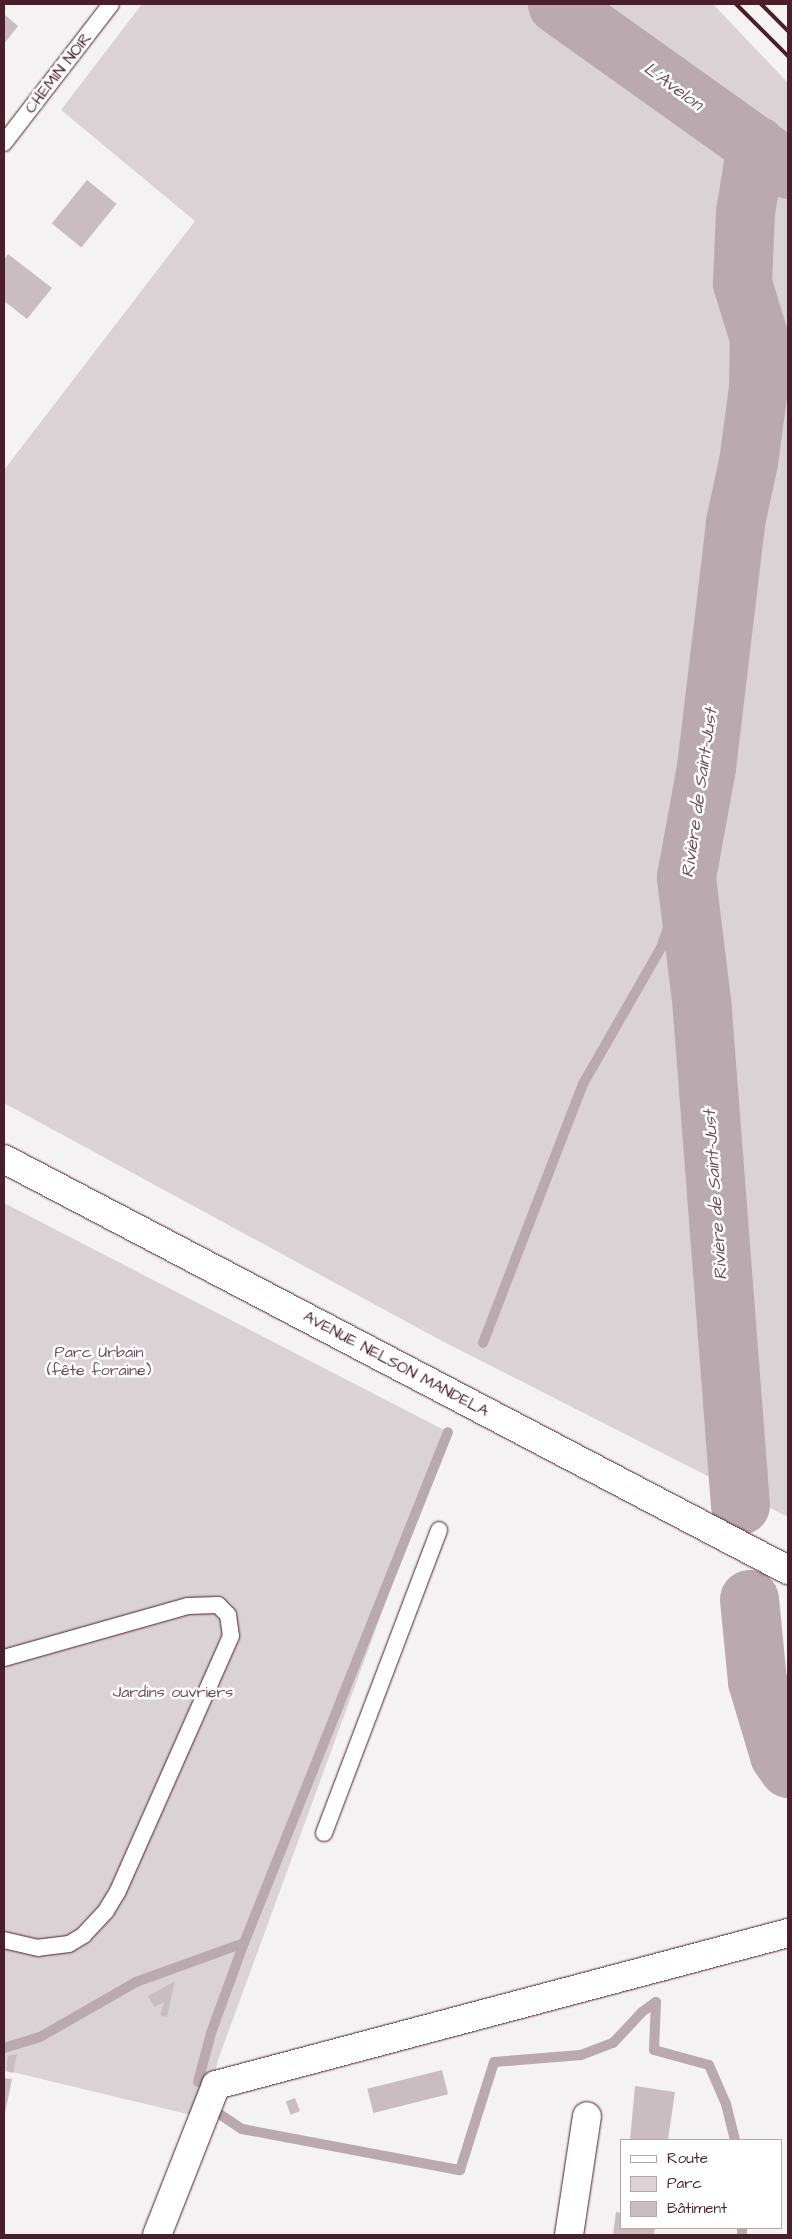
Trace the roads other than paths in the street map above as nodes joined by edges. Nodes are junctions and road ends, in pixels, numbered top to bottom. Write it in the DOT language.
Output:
graph roads {
  1 [pos="111,4"];
  2 [pos="4,143"];
  3 [pos="4,1159"];
  4 [pos="439,1530"];
  5 [pos="788,1570"];
  6 [pos="4,1658"];
  7 [pos="324,1833"];
  8 [pos="788,1933"];
  9 [pos="4,1940"];
  10 [pos="587,2116"];
  11 [pos="157,2235"];
  12 [pos="569,2235"];
  1 -- 2 [label="lane, CHEMIN NOIR"];
  3 -- 5 [label="street, AVENUE NELSON MANDELA"];
  4 -- 7 [label="lane"];
  6 -- 9 [label="lane"];
  8 -- 11 [label="street"];
  10 -- 12 [label="street"];
}
